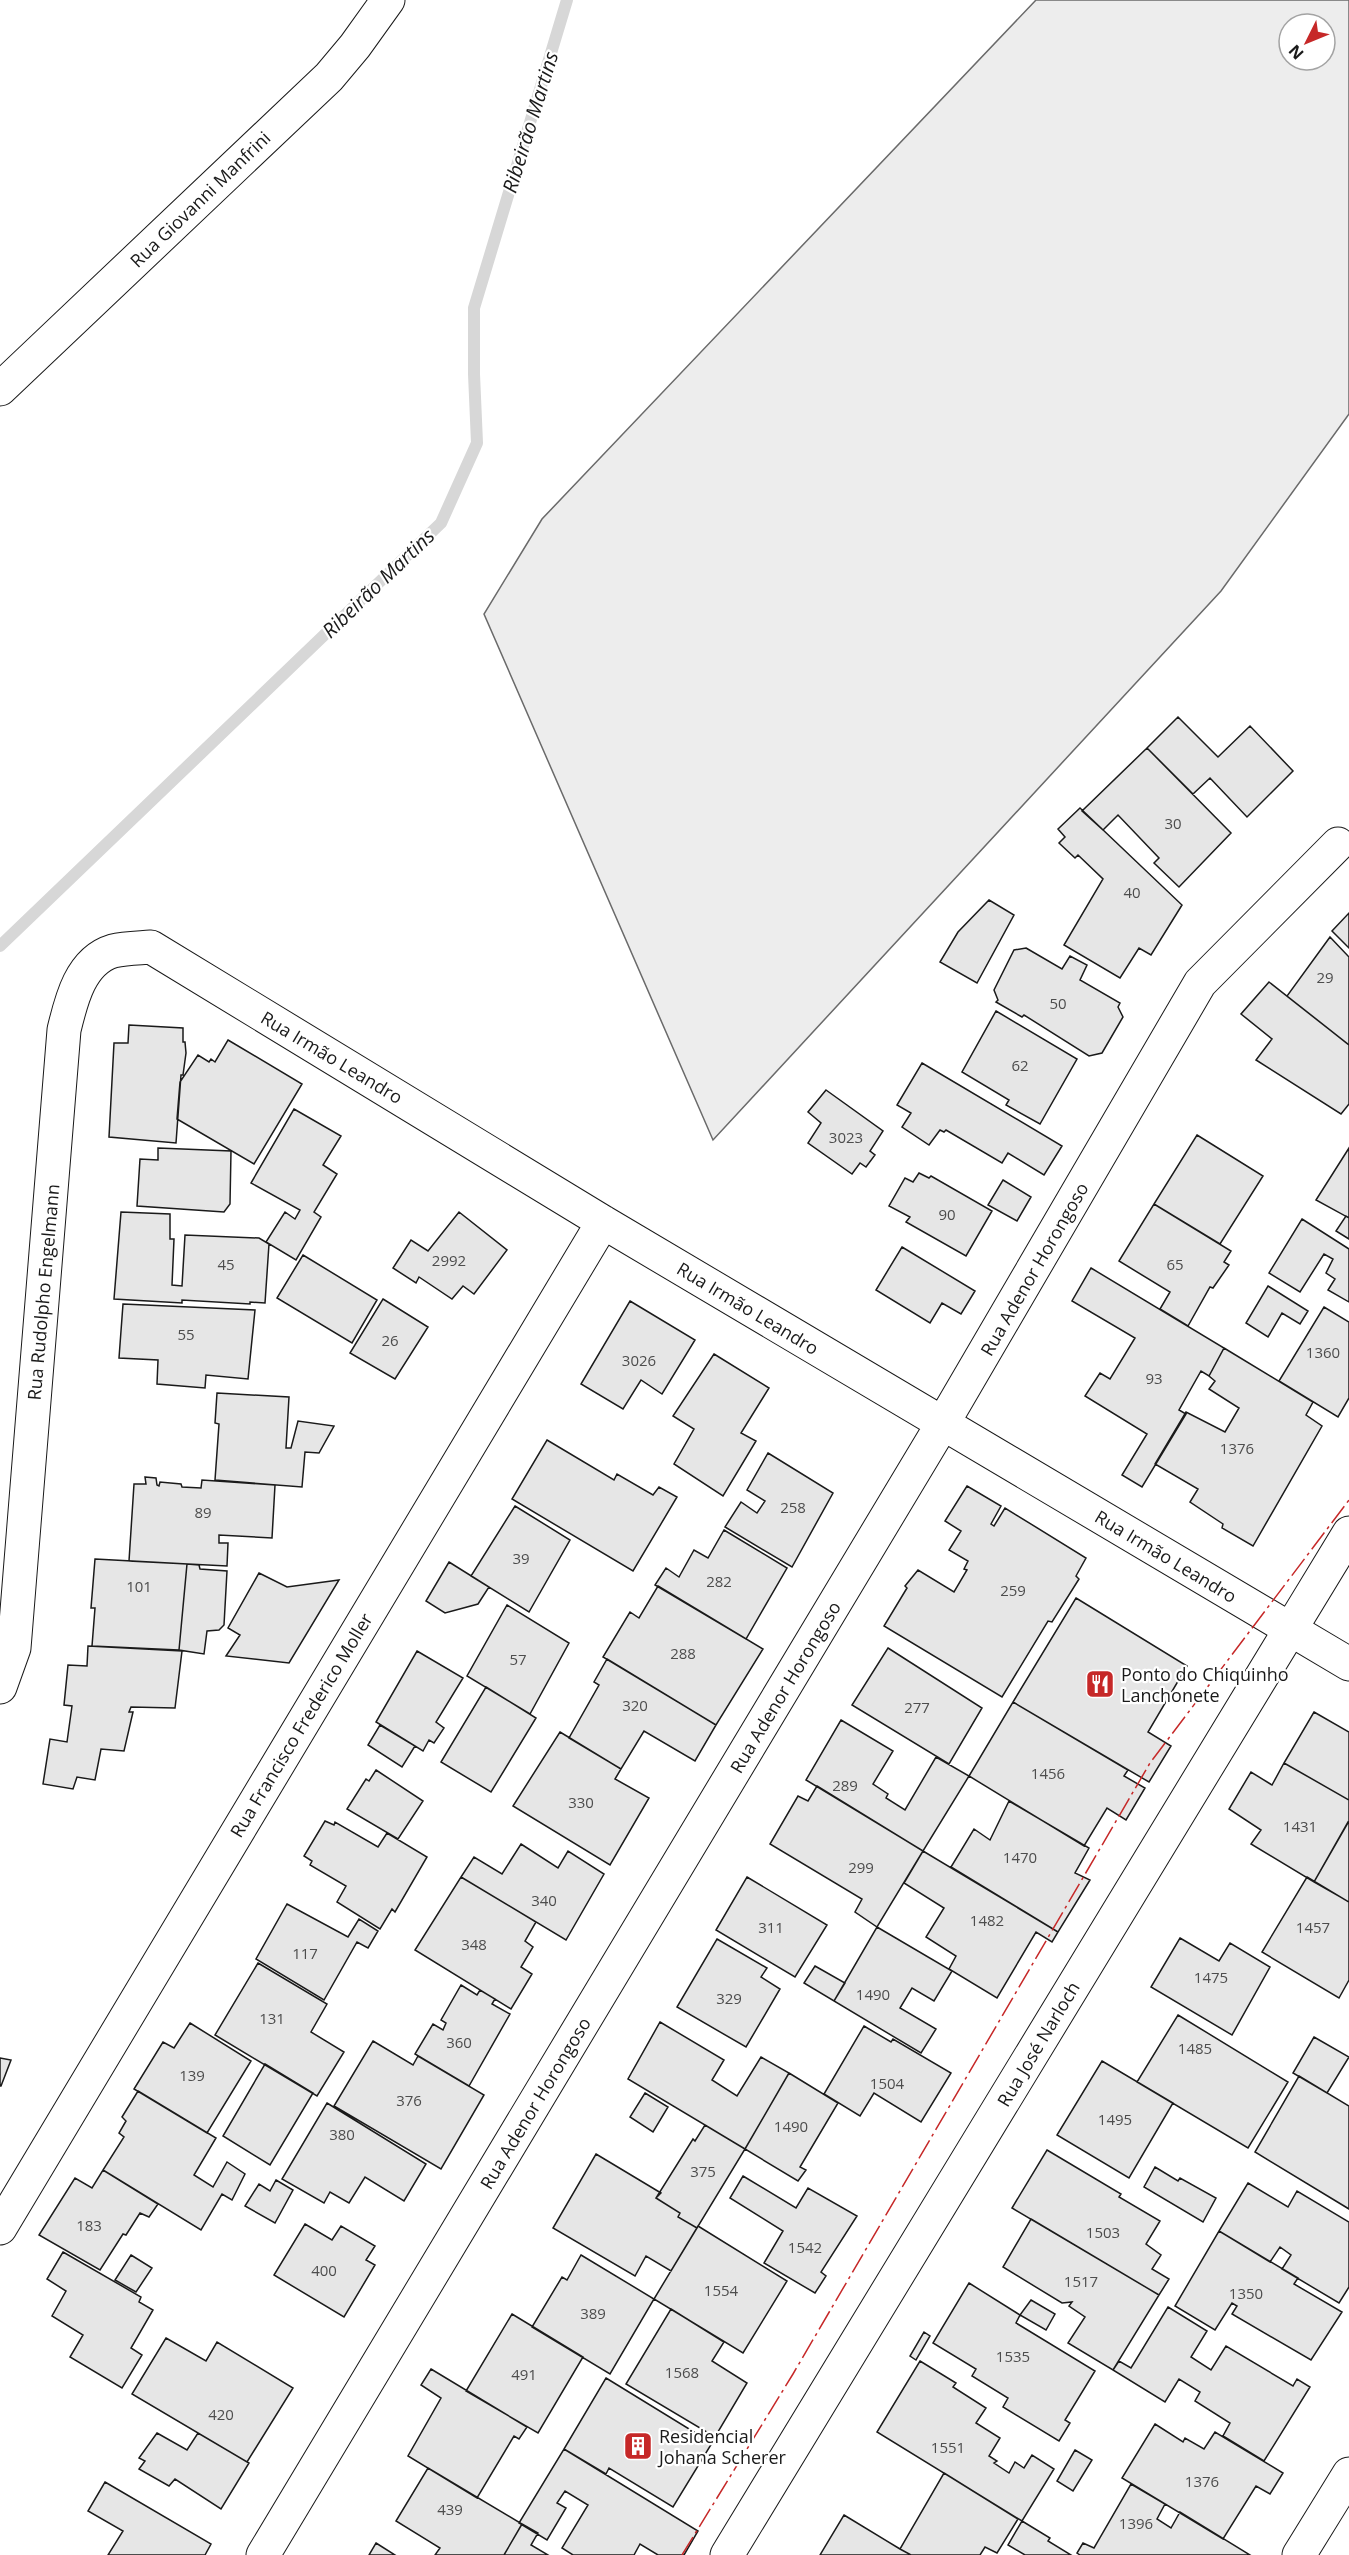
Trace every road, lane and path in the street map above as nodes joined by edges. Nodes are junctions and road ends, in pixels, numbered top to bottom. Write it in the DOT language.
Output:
graph roads {
  1 [pos="388,0"];
  2 [pos="0,389"];
  3 [pos="1338,844"];
  4 [pos="151,947"];
  5 [pos="603,1222"];
  6 [pos="943,1423"];
  7 [pos="1349,1533"];
  8 [pos="1291,1630"];
  9 [pos="1349,1664"];
  10 [pos="0,1687"];
  11 [pos="0,2228"];
  12 [pos="1349,2474"];
  13 [pos="263,2555"];
  14 [pos="727,2555"];
  15 [pos="1299,2555"];
  1 -- 2 [label="street, Rua Giovanni Manfrini"];
  3 -- 6 [label="street, Rua Adenor Horongoso"];
  4 -- 5 [label="street, Rua Irmão Leandro"];
  4 -- 10 [label="street, Rua Rudolpho Engelmann"];
  5 -- 6 [label="street, Rua Irmão Leandro"];
  5 -- 11 [label="street, Rua Francisco Frederico Moller"];
  6 -- 8 [label="street, Rua Irmão Leandro"];
  6 -- 13 [label="street, Rua Adenor Horongoso"];
  7 -- 8 [label="street, Rua José Narloch"];
  8 -- 9 [label="street, Rua Irmão Leandro"];
  8 -- 14 [label="street, Rua José Narloch"];
  12 -- 15 [label="street"];
}
